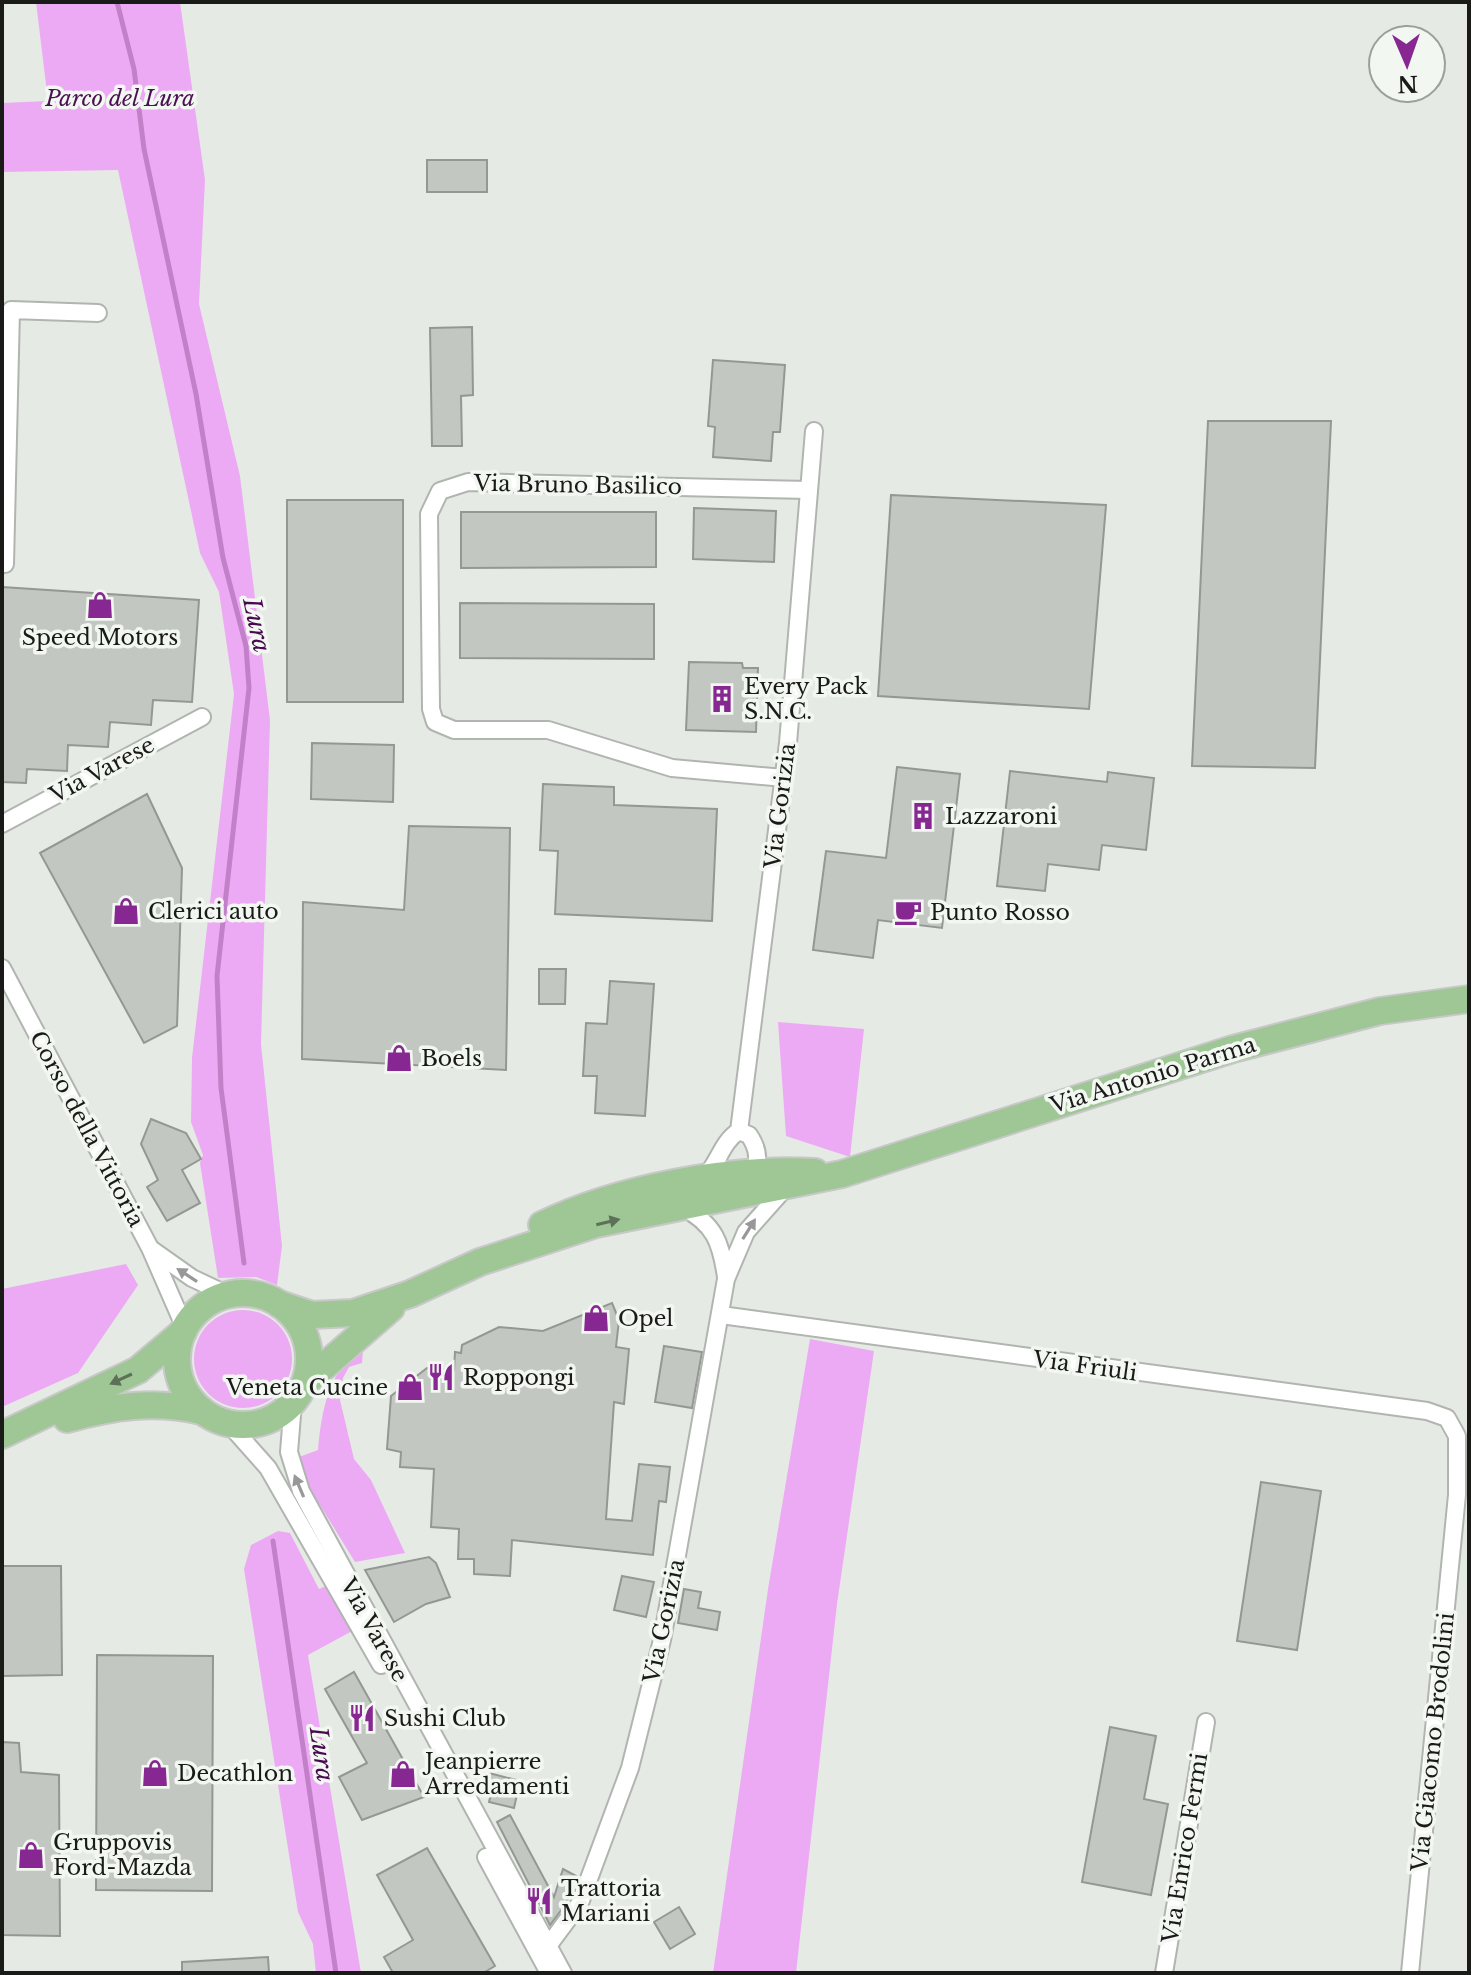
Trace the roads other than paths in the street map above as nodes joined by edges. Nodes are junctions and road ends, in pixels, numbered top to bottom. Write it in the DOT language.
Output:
graph roads {
  1 [pos="98,313"];
  2 [pos="814,431"];
  3 [pos="809,490"];
  4 [pos="2,564"];
  5 [pos="202,717"];
  6 [pos="784,778"];
  7 [pos="2,824"];
  8 [pos="2,968"];
  9 [pos="1469,999"];
  10 [pos="739,1131"];
  11 [pos="754,1171"];
  12 [pos="842,1174"];
  13 [pos="700,1181"];
  14 [pos="785,1188"];
  15 [pos="679,1206"];
  16 [pos="150,1248"];
  17 [pos="480,1262"];
  18 [pos="726,1279"];
  19 [pos="410,1294"];
  20 [pos="228,1295"];
  21 [pos="279,1304"];
  22 [pos="721,1315"];
  23 [pos="184,1330"];
  24 [pos="299,1393"];
  25 [pos="202,1411"];
  26 [pos="1447,1418"];
  27 [pos="229,1424"];
  28 [pos="2,1436"];
  29 [pos="1206,1722"];
  30 [pos="548,1946"];
  31 [pos="549,1973"];
  32 [pos="563,1973"];
  33 [pos="1164,1973"];
  34 [pos="1410,1973"];
  1 -- 4 [label="street"];
  2 -- 3 [label="street, Via Gorizia"];
  3 -- 6 [label="street, Via Gorizia"];
  3 -- 6 [label="street, Via Bruno Basilico"];
  5 -- 7 [label="street, Via Varese"];
  6 -- 10 [label="street, Via Gorizia"];
  8 -- 16 [label="street, Corso della Vittoria"];
  9 -- 12 [label="main road, Via Antonio Parma"];
  10 -- 11 [label="street"];
  10 -- 13 [label="street, Via Gorizia"];
  11 -- 12 [label="main road, Via Antonio Parma"];
  11 -- 13 [label="main road, Via Antonio Parma"];
  11 -- 15 [label="street"];
  12 -- 14 [label="main road, Via Antonio Parma"];
  13 -- 17 [label="main road, Via Antonio Parma"];
  14 -- 15 [label="main road, Via Antonio Parma"];
  18 -- 14 [label="street, Via Gorizia, one-way"];
  17 -- 15 [label="main road, Via Antonio Parma, one-way"];
  15 -- 18 [label="street, Via Gorizia"];
  20 -- 16 [label="street, Corso della Vittoria, one-way"];
  16 -- 23 [label="street, Corso della Vittoria"];
  17 -- 19 [label="main road, Via Antonio Parma"];
  18 -- 22 [label="street, Via Gorizia"];
  19 -- 21 [label="main road, Via Antonio Parma"];
  19 -- 24 [label="main road, Via Antonio Parma"];
  20 -- 21 [label="main road"];
  20 -- 23 [label="main road"];
  21 -- 24 [label="main road"];
  22 -- 26 [label="street, Via Friuli"];
  22 -- 30 [label="street, Via Gorizia"];
  23 -- 25 [label="main road"];
  23 -- 28 [label="main road, one-way"];
  24 -- 27 [label="main road"];
  30 -- 24 [label="street, Via Varese, one-way"];
  25 -- 27 [label="main road"];
  25 -- 28 [label="main road"];
  26 -- 34 [label="street, Via Giacomo Brodolini"];
  27 -- 31 [label="street, Via Varese"];
  29 -- 33 [label="street, Via Enrico Fermi"];
  30 -- 32 [label="street, Via Varese"];
}
